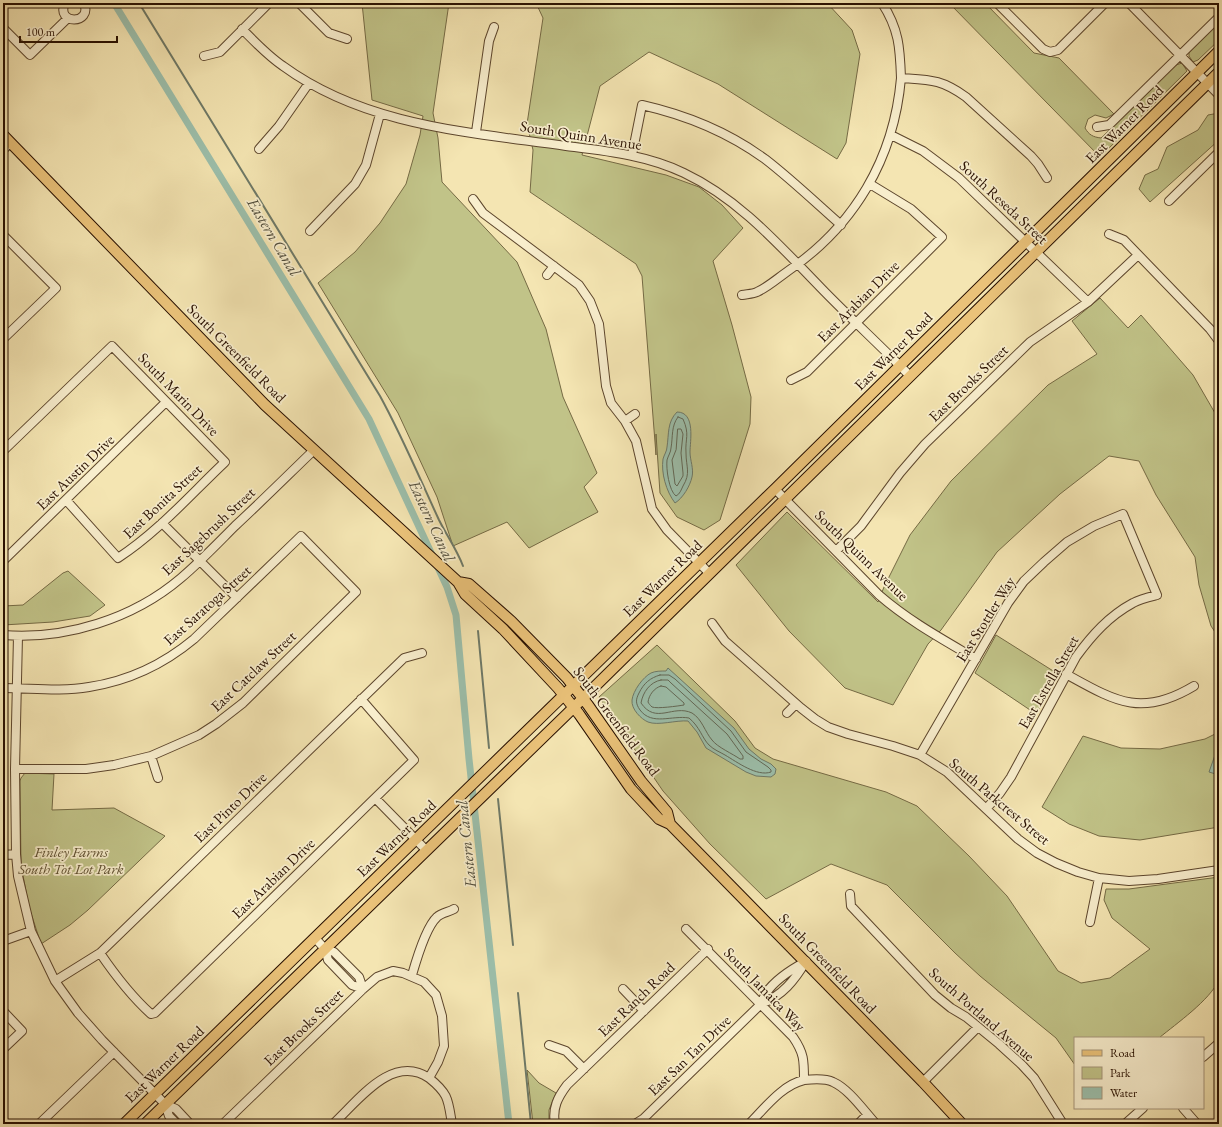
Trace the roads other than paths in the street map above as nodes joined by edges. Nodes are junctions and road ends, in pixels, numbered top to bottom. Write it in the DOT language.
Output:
graph roads {
  1 [pos="65,3"];
  2 [pos="84,3"];
  3 [pos="269,3"];
  4 [pos="298,3"];
  5 [pos="882,3"];
  6 [pos="997,3"];
  7 [pos="1105,3"];
  8 [pos="1129,3"];
  9 [pos="1219,17"];
  10 [pos="68,18"];
  11 [pos="494,27"];
  12 [pos="3,28"];
  13 [pos="242,29"];
  14 [pos="347,39"];
  15 [pos="1219,51"];
  16 [pos="1180,55"];
  17 [pos="204,56"];
  18 [pos="1219,72"];
  19 [pos="901,78"];
  20 [pos="1203,78"];
  21 [pos="309,83"];
  22 [pos="1219,95"];
  23 [pos="380,114"];
  24 [pos="1097,127"];
  25 [pos="476,132"];
  26 [pos="3,135"];
  27 [pos="891,135"];
  28 [pos="7,147"];
  29 [pos="259,149"];
  30 [pos="1219,152"];
  31 [pos="632,155"];
  32 [pos="1047,178"];
  33 [pos="870,184"];
  34 [pos="473,199"];
  35 [pos="1169,201"];
  36 [pos="841,225"];
  37 [pos="310,231"];
  38 [pos="1109,234"];
  39 [pos="3,235"];
  40 [pos="1026,241"];
  41 [pos="1036,252"];
  42 [pos="1138,255"];
  43 [pos="798,264"];
  44 [pos="554,266"];
  45 [pos="547,275"];
  46 [pos="742,295"];
  47 [pos="1088,302"];
  48 [pos="856,323"];
  49 [pos="3,339"];
  50 [pos="1219,341"];
  51 [pos="900,366"];
  52 [pos="910,376"];
  53 [pos="791,380"];
  54 [pos="166,402"];
  55 [pos="635,414"];
  56 [pos="625,421"];
  57 [pos="314,450"];
  58 [pos="3,451"];
  59 [pos="224,462"];
  60 [pos="775,489"];
  61 [pos="786,499"];
  62 [pos="66,500"];
  63 [pos="162,523"];
  64 [pos="836,551"];
  65 [pos="3,561"];
  66 [pos="200,561"];
  67 [pos="700,562"];
  68 [pos="710,573"];
  69 [pos="458,582"];
  70 [pos="356,592"];
  71 [pos="1157,595"];
  72 [pos="237,598"];
  73 [pos="712,623"];
  74 [pos="3,634"];
  75 [pos="18,636"];
  76 [pos="422,653"];
  77 [pos="976,659"];
  78 [pos="1066,674"];
  79 [pos="573,686"];
  80 [pos="1194,686"];
  81 [pos="3,688"];
  82 [pos="18,688"];
  83 [pos="564,695"];
  84 [pos="583,698"];
  85 [pos="361,699"];
  86 [pos="796,704"];
  87 [pos="574,707"];
  88 [pos="787,713"];
  89 [pos="920,755"];
  90 [pos="151,756"];
  91 [pos="15,769"];
  92 [pos="158,778"];
  93 [pos="375,798"];
  94 [pos="986,809"];
  95 [pos="670,824"];
  96 [pos="416,840"];
  97 [pos="426,850"];
  98 [pos="16,854"];
  99 [pos="3,855"];
  100 [pos="1219,870"];
  101 [pos="1099,878"];
  102 [pos="850,894"];
  103 [pos="454,909"];
  104 [pos="1090,922"];
  105 [pos="686,929"];
  106 [pos="31,931"];
  107 [pos="315,938"];
  108 [pos="3,941"];
  109 [pos="325,949"];
  110 [pos="708,950"];
  111 [pos="100,953"];
  112 [pos="806,961"];
  113 [pos="412,975"];
  114 [pos="55,981"];
  115 [pos="363,989"];
  116 [pos="623,989"];
  117 [pos="761,1004"];
  118 [pos="3,1011"];
  119 [pos="644,1011"];
  120 [pos="978,1028"];
  121 [pos="1219,1043"];
  122 [pos="549,1045"];
  123 [pos="3,1048"];
  124 [pos="114,1052"];
  125 [pos="1204,1056"];
  126 [pos="584,1068"];
  127 [pos="429,1078"];
  128 [pos="804,1080"];
  129 [pos="923,1082"];
  130 [pos="155,1094"];
  131 [pos="165,1104"];
  132 [pos="1142,1109"];
  133 [pos="1184,1109"];
  134 [pos="867,1115"];
  135 [pos="39,1124"];
  136 [pos="124,1124"];
  137 [pos="145,1124"];
  138 [pos="176,1124"];
  139 [pos="190,1124"];
  140 [pos="223,1124"];
  141 [pos="334,1124"];
  142 [pos="452,1124"];
  143 [pos="555,1124"];
  144 [pos="636,1124"];
  145 [pos="748,1124"];
  146 [pos="858,1124"];
  147 [pos="876,1124"];
  148 [pos="962,1124"];
  149 [pos="1063,1124"];
  150 [pos="1125,1124"];
  151 [pos="1197,1124"];
  1 -- 10 [label="street"];
  2 -- 10 [label="street"];
  3 -- 13 [label="street"];
  4 -- 14 [label="street"];
  5 -- 19 [label="street"];
  6 -- 7 [label="street"];
  8 -- 16 [label="street"];
  9 -- 16 [label="street"];
  10 -- 12 [label="street"];
  11 -- 25 [label="street"];
  13 -- 17 [label="street"];
  13 -- 21 [label="street, South Quinn Avenue"];
  15 -- 20 [label="main road, East Warner Road"];
  16 -- 20 [label="street"];
  16 -- 24 [label="street"];
  18 -- 20 [label="main road, East Warner Road"];
  19 -- 27 [label="street"];
  19 -- 32 [label="street"];
  20 -- 22 [label="street"];
  20 -- 40 [label="main road, East Warner Road"];
  20 -- 41 [label="main road, East Warner Road"];
  21 -- 23 [label="street, South Quinn Avenue"];
  21 -- 29 [label="street"];
  23 -- 25 [label="street, South Quinn Avenue"];
  23 -- 37 [label="street"];
  25 -- 31 [label="street, South Quinn Avenue"];
  26 -- 28 [label="main road, South Greenfield Road"];
  27 -- 33 [label="street"];
  27 -- 40 [label="street, South Reseda Street"];
  28 -- 57 [label="main road, South Greenfield Road"];
  30 -- 35 [label="street"];
  31 -- 36 [label="street"];
  31 -- 43 [label="street, South Quinn Avenue"];
  33 -- 36 [label="street"];
  33 -- 48 [label="street, East Arabian Drive"];
  34 -- 44 [label="street"];
  36 -- 43 [label="street"];
  38 -- 42 [label="street"];
  39 -- 49 [label="street"];
  40 -- 41 [label="street, South Reseda Street"];
  40 -- 51 [label="main road, East Warner Road"];
  41 -- 47 [label="street, South Reseda Street"];
  41 -- 52 [label="main road, East Warner Road"];
  42 -- 47 [label="street, East Brooks Street"];
  42 -- 50 [label="street"];
  43 -- 46 [label="street"];
  43 -- 48 [label="street, South Quinn Avenue"];
  44 -- 45 [label="street"];
  44 -- 56 [label="street"];
  47 -- 64 [label="street, East Brooks Street"];
  48 -- 51 [label="street, South Quinn Avenue"];
  48 -- 53 [label="street, East Arabian Drive"];
  51 -- 52 [label="street, South Quinn Avenue"];
  51 -- 60 [label="main road, East Warner Road"];
  52 -- 61 [label="main road, East Warner Road"];
  54 -- 58 [label="street, South Marin Drive"];
  54 -- 59 [label="street, South Marin Drive"];
  54 -- 62 [label="street, East Austin Drive"];
  55 -- 56 [label="street"];
  56 -- 67 [label="street"];
  57 -- 66 [label="street, East Sagebrush Street"];
  57 -- 69 [label="main road, South Greenfield Road"];
  59 -- 63 [label="street, East Bonita Street"];
  60 -- 61 [label="street, South Quinn Avenue"];
  60 -- 67 [label="main road, East Warner Road"];
  61 -- 64 [label="street, South Quinn Avenue"];
  61 -- 68 [label="main road, East Warner Road"];
  62 -- 63 [label="street, East Bonita Street"];
  62 -- 65 [label="street, East Austin Drive"];
  63 -- 66 [label="street"];
  64 -- 77 [label="street, South Quinn Avenue"];
  66 -- 72 [label="street"];
  66 -- 75 [label="street, East Sagebrush Street"];
  67 -- 68 [label="street"];
  67 -- 79 [label="main road, East Warner Road"];
  68 -- 84 [label="main road, East Warner Road"];
  69 -- 79 [label="main road, South Greenfield Road"];
  69 -- 83 [label="main road, South Greenfield Road"];
  70 -- 72 [label="street, East Saratoga Street"];
  70 -- 90 [label="street, East Catclaw Street"];
  71 -- 77 [label="street, East Stottler Way"];
  71 -- 78 [label="street, East Estrella Street"];
  72 -- 82 [label="street, East Saratoga Street"];
  73 -- 86 [label="street, South Parkcrest Street"];
  74 -- 75 [label="street, East Sagebrush Street"];
  75 -- 82 [label="street"];
  76 -- 85 [label="street, East Pinto Drive"];
  77 -- 89 [label="street, East Stottler Way"];
  78 -- 80 [label="street"];
  78 -- 94 [label="street, East Estrella Street"];
  79 -- 83 [label="main road, East Warner Road"];
  79 -- 84 [label="main road, South Greenfield Road"];
  81 -- 82 [label="street, East Saratoga Street"];
  82 -- 91 [label="street"];
  83 -- 87 [label="main road, South Greenfield Road"];
  83 -- 96 [label="main road, East Warner Road"];
  84 -- 87 [label="main road, East Warner Road"];
  84 -- 95 [label="main road, South Greenfield Road"];
  85 -- 93 [label="street, East Arabian Drive"];
  85 -- 111 [label="street, East Pinto Drive"];
  86 -- 88 [label="street"];
  86 -- 89 [label="street, South Parkcrest Street"];
  87 -- 95 [label="main road, South Greenfield Road"];
  87 -- 97 [label="main road, East Warner Road"];
  89 -- 94 [label="street, South Parkcrest Street"];
  90 -- 91 [label="street, East Catclaw Street"];
  90 -- 92 [label="street"];
  91 -- 98 [label="street"];
  93 -- 96 [label="street"];
  93 -- 111 [label="street, East Arabian Drive"];
  94 -- 101 [label="street, South Parkcrest Street"];
  95 -- 112 [label="main road, South Greenfield Road"];
  96 -- 97 [label="street"];
  96 -- 107 [label="main road, East Warner Road"];
  97 -- 109 [label="main road, East Warner Road"];
  98 -- 99 [label="street"];
  98 -- 106 [label="street"];
  100 -- 101 [label="street, South Parkcrest Street"];
  101 -- 104 [label="street"];
  102 -- 120 [label="street, South Portland Avenue"];
  103 -- 113 [label="street"];
  105 -- 110 [label="street, South Jamaica Way"];
  106 -- 108 [label="street"];
  106 -- 114 [label="street"];
  107 -- 109 [label="street"];
  107 -- 130 [label="main road, East Warner Road"];
  109 -- 115 [label="street"];
  109 -- 131 [label="main road, East Warner Road"];
  110 -- 117 [label="street, South Jamaica Way"];
  110 -- 119 [label="street, East Ranch Road"];
  111 -- 114 [label="street, East Pinto Drive"];
  112 -- 117 [label="street, East San Tan Drive"];
  112 -- 129 [label="main road, South Greenfield Road"];
  113 -- 115 [label="street, East Brooks Street"];
  113 -- 127 [label="street"];
  114 -- 124 [label="street"];
  115 -- 140 [label="street, East Brooks Street"];
  116 -- 119 [label="street"];
  117 -- 128 [label="street, South Jamaica Way"];
  117 -- 144 [label="street, East San Tan Drive"];
  118 -- 123 [label="street"];
  119 -- 126 [label="street, East Ranch Road"];
  120 -- 129 [label="street"];
  120 -- 149 [label="street, South Portland Avenue"];
  121 -- 125 [label="street"];
  122 -- 126 [label="street"];
  124 -- 130 [label="street"];
  124 -- 135 [label="street"];
  126 -- 143 [label="street, East Ranch Road"];
  127 -- 141 [label="street"];
  127 -- 142 [label="street"];
  128 -- 134 [label="street"];
  128 -- 145 [label="street"];
  129 -- 148 [label="main road, South Greenfield Road"];
  130 -- 131 [label="street"];
  130 -- 136 [label="main road, East Warner Road"];
  131 -- 137 [label="main road, East Warner Road"];
  131 -- 138 [label="street"];
  131 -- 139 [label="street"];
  132 -- 150 [label="street"];
  133 -- 151 [label="street"];
  134 -- 146 [label="street"];
  134 -- 147 [label="street"];
}
